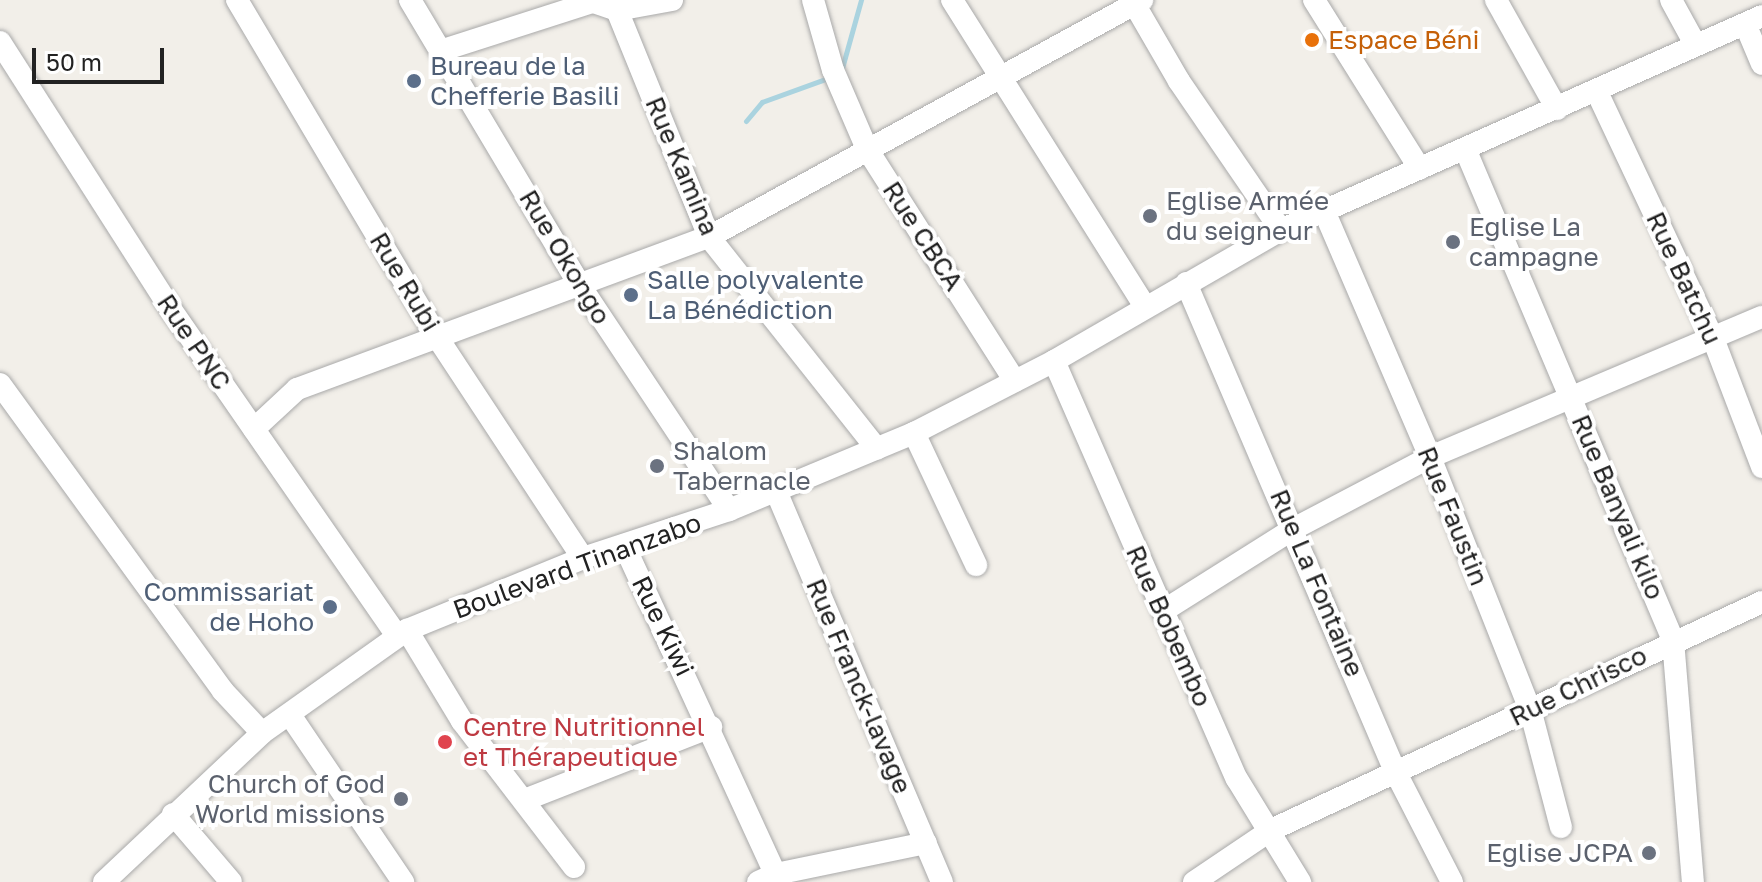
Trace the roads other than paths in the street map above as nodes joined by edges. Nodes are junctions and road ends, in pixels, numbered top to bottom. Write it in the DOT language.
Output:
graph roads {
  1 [pos="237,0"];
  2 [pos="410,0"];
  3 [pos="672,0"];
  4 [pos="813,0"];
  5 [pos="952,0"];
  6 [pos="1314,0"];
  7 [pos="1496,0"];
  8 [pos="1671,0"];
  9 [pos="1136,1"];
  10 [pos="589,2"];
  11 [pos="617,10"];
  12 [pos="1754,21"];
  13 [pos="0,42"];
  14 [pos="1694,42"];
  15 [pos="443,50"];
  16 [pos="1762,64"];
  17 [pos="1003,74"];
  18 [pos="1597,92"];
  19 [pos="1557,109"];
  20 [pos="867,149"];
  21 [pos="1466,151"];
  22 [pos="1420,169"];
  23 [pos="1325,213"];
  24 [pos="1281,230"];
  25 [pos="709,237"];
  26 [pos="1186,283"];
  27 [pos="579,284"];
  28 [pos="1145,306"];
  29 [pos="1762,317"];
  30 [pos="439,340"];
  31 [pos="1714,341"];
  32 [pos="1054,361"];
  33 [pos="1015,381"];
  34 [pos="0,384"];
  35 [pos="1572,399"];
  36 [pos="254,429"];
  37 [pos="914,433"];
  38 [pos="877,449"];
  39 [pos="1430,457"];
  40 [pos="1762,467"];
  41 [pos="776,491"];
  42 [pos="729,510"];
  43 [pos="1295,528"];
  44 [pos="624,545"];
  45 [pos="583,558"];
  46 [pos="976,565"];
  47 [pos="1762,602"];
  48 [pos="1163,611"];
  49 [pos="402,633"];
  50 [pos="1673,640"];
  51 [pos="1530,709"];
  52 [pos="290,715"];
  53 [pos="711,727"];
  54 [pos="262,733"];
  55 [pos="1395,771"];
  56 [pos="527,799"];
  57 [pos="173,814"];
  58 [pos="1561,827"];
  59 [pos="1271,830"];
  60 [pos="926,843"];
  61 [pos="574,867"];
  62 [pos="771,879"];
  63 [pos="104,882"];
  64 [pos="231,882"];
  65 [pos="403,882"];
  66 [pos="942,882"];
  67 [pos="1194,882"];
  68 [pos="1300,882"];
  69 [pos="1452,882"];
  70 [pos="1693,882"];
  1 -- 30 [label="street, Rue Rubi"];
  2 -- 15 [label="street, Rue Okongo"];
  3 -- 11 [label="street"];
  4 -- 20 [label="street, Rue CBCA"];
  5 -- 17 [label="street"];
  6 -- 22 [label="street"];
  7 -- 19 [label="street"];
  8 -- 14 [label="street"];
  9 -- 17 [label="street"];
  9 -- 24 [label="street"];
  10 -- 11 [label="street"];
  10 -- 15 [label="street"];
  11 -- 25 [label="street, Rue Kamina"];
  12 -- 14 [label="street, Boulevard Tinanzabo"];
  12 -- 16 [label="street"];
  13 -- 36 [label="street, Rue PNC"];
  14 -- 18 [label="street, Boulevard Tinanzabo"];
  15 -- 27 [label="street, Rue Okongo"];
  17 -- 20 [label="street"];
  17 -- 28 [label="street"];
  18 -- 19 [label="street, Boulevard Tinanzabo"];
  18 -- 31 [label="street, Rue Batchu"];
  19 -- 21 [label="street, Boulevard Tinanzabo"];
  20 -- 25 [label="street"];
  20 -- 33 [label="street, Rue CBCA"];
  21 -- 22 [label="street, Boulevard Tinanzabo"];
  21 -- 35 [label="street, Rue Banyali kilo"];
  22 -- 23 [label="street, Boulevard Tinanzabo"];
  23 -- 24 [label="street, Boulevard Tinanzabo"];
  23 -- 39 [label="street, Rue Faustin"];
  24 -- 26 [label="street, Boulevard Tinanzabo"];
  25 -- 27 [label="street"];
  25 -- 38 [label="street, Rue Kamina"];
  26 -- 28 [label="street, Boulevard Tinanzabo"];
  26 -- 43 [label="street, Rue La Fontaine"];
  27 -- 30 [label="street"];
  27 -- 42 [label="street, Rue Okongo"];
  28 -- 32 [label="street, Boulevard Tinanzabo"];
  29 -- 31 [label="street"];
  30 -- 36 [label="street"];
  30 -- 45 [label="street, Rue Rubi"];
  31 -- 35 [label="street"];
  31 -- 40 [label="street, Rue Batchu"];
  32 -- 33 [label="street, Boulevard Tinanzabo"];
  32 -- 48 [label="street, Rue Bobembo"];
  33 -- 37 [label="street, Boulevard Tinanzabo"];
  34 -- 54 [label="street"];
  35 -- 39 [label="street"];
  35 -- 50 [label="street, Rue Banyali kilo"];
  36 -- 49 [label="street, Rue PNC"];
  37 -- 38 [label="street, Boulevard Tinanzabo"];
  37 -- 46 [label="street"];
  38 -- 41 [label="street, Boulevard Tinanzabo"];
  39 -- 43 [label="street"];
  39 -- 51 [label="street, Rue Faustin"];
  41 -- 42 [label="street, Boulevard Tinanzabo"];
  41 -- 60 [label="street, Rue Franck-lavage"];
  42 -- 44 [label="street, Boulevard Tinanzabo"];
  43 -- 48 [label="street"];
  43 -- 55 [label="street, Rue La Fontaine"];
  44 -- 45 [label="street, Boulevard Tinanzabo"];
  44 -- 53 [label="street, Rue Kiwi"];
  45 -- 49 [label="street, Boulevard Tinanzabo"];
  47 -- 50 [label="street, Rue Chrisco"];
  48 -- 59 [label="street, Rue Bobembo"];
  49 -- 52 [label="street, Boulevard Tinanzabo"];
  49 -- 56 [label="street, Rue PNC"];
  50 -- 51 [label="street, Rue Chrisco"];
  50 -- 70 [label="street, Rue Banyali kilo"];
  51 -- 55 [label="street, Rue Chrisco"];
  51 -- 58 [label="street, Rue Faustin"];
  52 -- 54 [label="street, Boulevard Tinanzabo"];
  52 -- 65 [label="street"];
  53 -- 56 [label="street"];
  53 -- 62 [label="street, Rue Kiwi"];
  54 -- 57 [label="street, Boulevard Tinanzabo"];
  55 -- 59 [label="street, Rue Chrisco"];
  55 -- 69 [label="street, Rue La Fontaine"];
  56 -- 61 [label="street, Rue PNC"];
  57 -- 63 [label="street, Boulevard Tinanzabo"];
  57 -- 64 [label="street"];
  59 -- 67 [label="street, Rue Chrisco"];
  59 -- 68 [label="street, Rue Bobembo"];
  60 -- 62 [label="street"];
  60 -- 66 [label="street, Rue Franck-lavage"];
}
